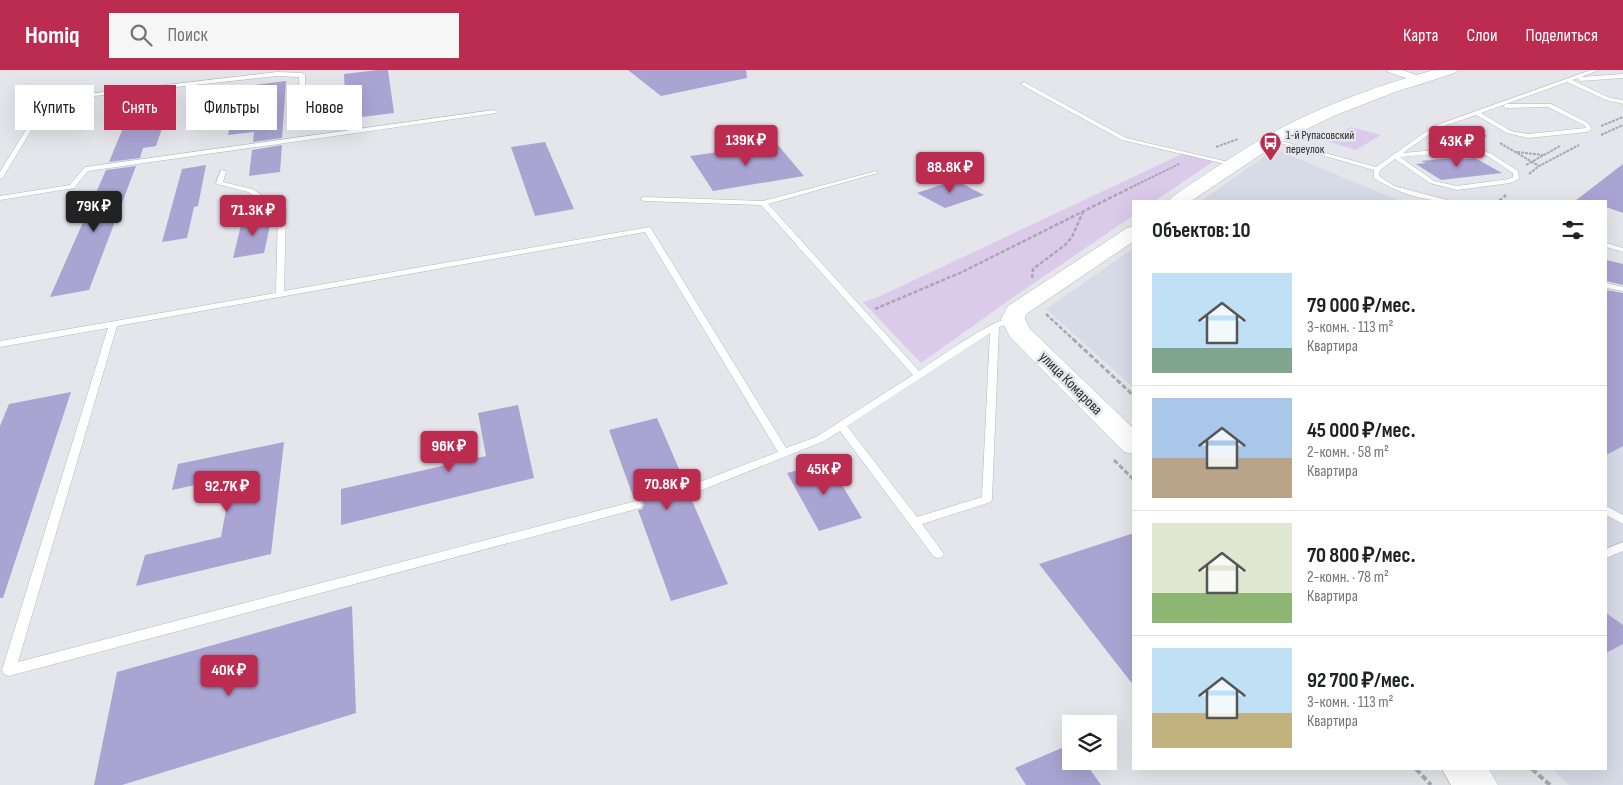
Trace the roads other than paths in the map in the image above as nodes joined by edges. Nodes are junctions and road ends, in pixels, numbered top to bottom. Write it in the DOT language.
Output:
graph roads {
  1 [pos="1392,70"];
  2 [pos="1450,70"];
  3 [pos="1596,70"];
  4 [pos="1623,76"];
  5 [pos="1418,79"];
  6 [pos="1567,80"];
  7 [pos="1024,84"];
  8 [pos="302,85"];
  9 [pos="1623,102"];
  10 [pos="1496,106"];
  11 [pos="494,112"];
  12 [pos="1477,113"];
  13 [pos="1272,140"];
  14 [pos="1394,156"];
  15 [pos="1234,164"];
  16 [pos="1377,169"];
  17 [pos="223,171"];
  18 [pos="874,172"];
  19 [pos="0,176"];
  20 [pos="0,198"];
  21 [pos="644,199"];
  22 [pos="1180,200"];
  23 [pos="1441,200"];
  24 [pos="763,203"];
  25 [pos="1132,233"];
  26 [pos="1607,245"];
  27 [pos="1623,250"];
  28 [pos="1607,285"];
  29 [pos="1623,289"];
  30 [pos="280,294"];
  31 [pos="1004,323"];
  32 [pos="113,324"];
  33 [pos="0,344"];
  34 [pos="918,375"];
  35 [pos="842,425"];
  36 [pos="1132,443"];
  37 [pos="784,453"];
  38 [pos="688,491"];
  39 [pos="636,505"];
  40 [pos="1607,511"];
  41 [pos="1623,520"];
  42 [pos="915,522"];
  43 [pos="1623,546"];
  44 [pos="938,554"];
  45 [pos="1607,554"];
  46 [pos="1463,770"];
  47 [pos="1478,785"];
  1 -- 5 [label="street"];
  2 -- 5 [label="street"];
  3 -- 6 [label="lane"];
  4 -- 6 [label="lane"];
  5 -- 13 [label="street"];
  6 -- 9 [label="lane"];
  6 -- 10 [label="lane"];
  7 -- 15 [label="lane"];
  8 -- 19 [label="lane"];
  10 -- 12 [label="lane"];
  10 -- 12 [label="lane"];
  11 -- 20 [label="lane"];
  12 -- 14 [label="lane"];
  13 -- 15 [label="street"];
  13 -- 16 [label="lane"];
  14 -- 14 [label="lane"];
  14 -- 16 [label="lane"];
  15 -- 22 [label="street"];
  16 -- 23 [label="lane"];
  17 -- 30 [label="lane"];
  18 -- 24 [label="lane"];
  21 -- 24 [label="lane"];
  24 -- 34 [label="lane"];
  25 -- 31 [label="street"];
  26 -- 27 [label="lane"];
  28 -- 29 [label="lane"];
  30 -- 32 [label="lane"];
  30 -- 37 [label="lane"];
  31 -- 34 [label="lane"];
  31 -- 36 [label="street, улица Комарова"];
  31 -- 42 [label="lane"];
  32 -- 33 [label="lane"];
  32 -- 39 [label="lane"];
  34 -- 35 [label="lane"];
  35 -- 37 [label="lane"];
  35 -- 42 [label="lane"];
  37 -- 38 [label="lane"];
  40 -- 41 [label="lane"];
  42 -- 44 [label="lane"];
  43 -- 45 [label="lane"];
  46 -- 47 [label="street"];
}
